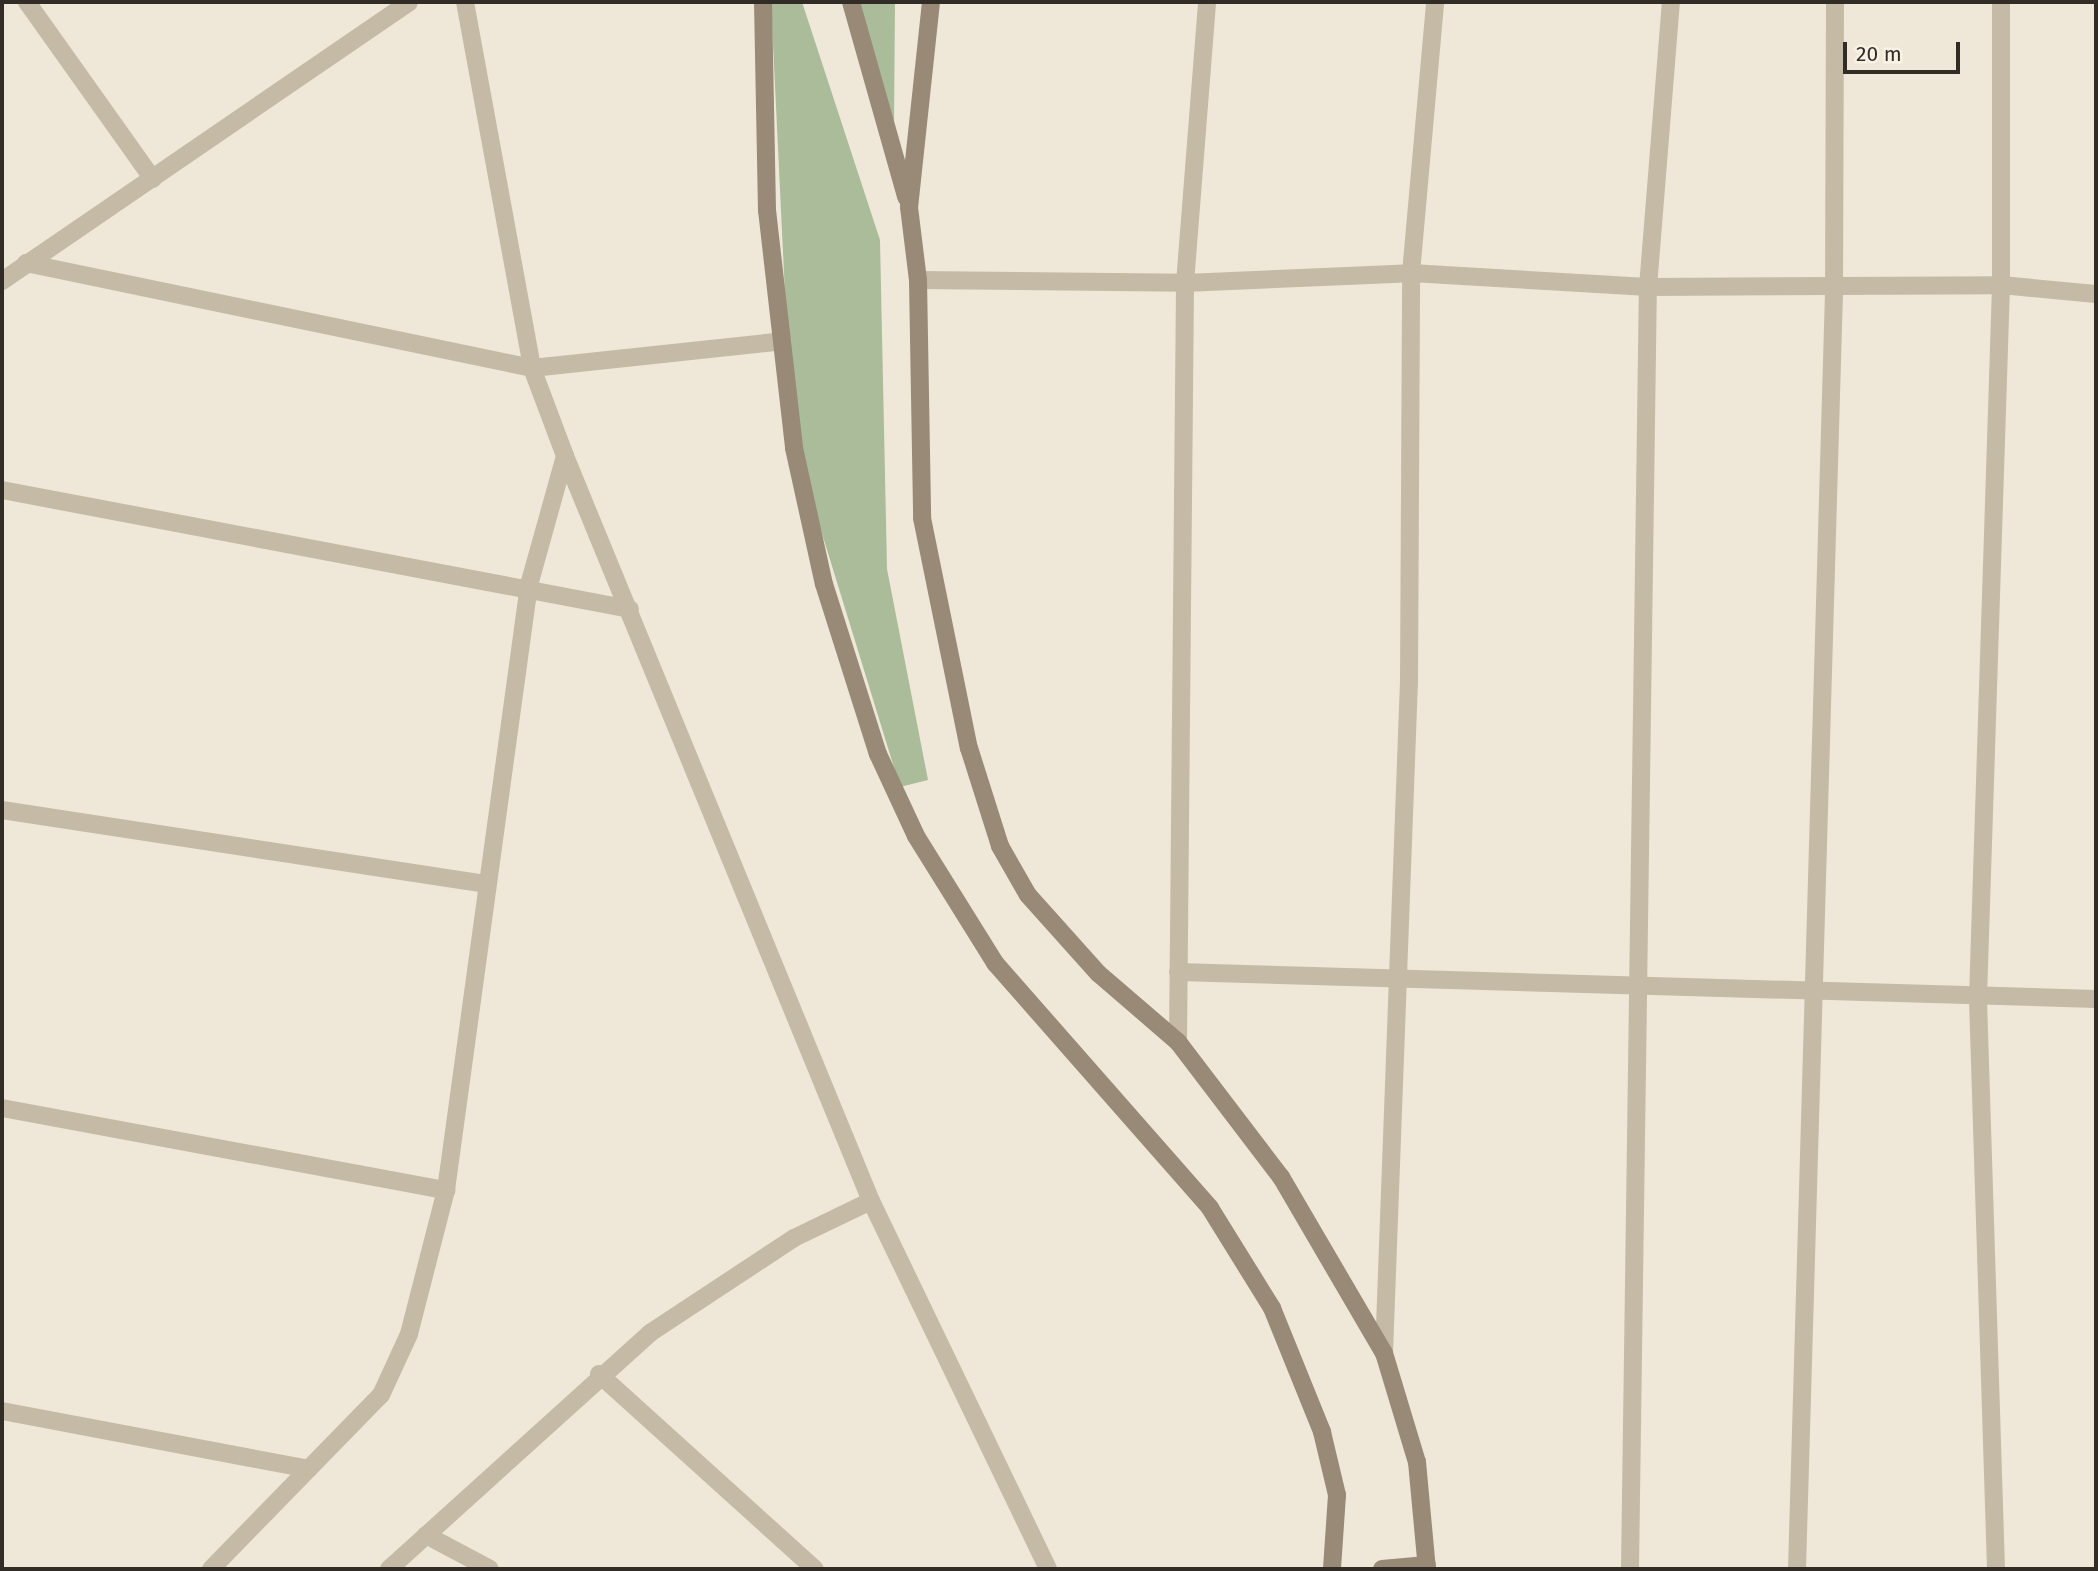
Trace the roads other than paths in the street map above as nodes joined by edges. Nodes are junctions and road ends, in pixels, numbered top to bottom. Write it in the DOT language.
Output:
graph roads {
  1 [pos="27,2"];
  2 [pos="409,2"];
  3 [pos="465,2"];
  4 [pos="764,2"];
  5 [pos="851,2"];
  6 [pos="931,2"];
  7 [pos="1207,2"];
  8 [pos="1435,2"];
  9 [pos="1671,2"];
  10 [pos="1835,2"];
  11 [pos="2001,2"];
  12 [pos="153,178"];
  13 [pos="909,207"];
  14 [pos="26,263"];
  15 [pos="1412,272"];
  16 [pos="918,280"];
  17 [pos="2,281"];
  18 [pos="1185,282"];
  19 [pos="2001,285"];
  20 [pos="1647,287"];
  21 [pos="1834,290"];
  22 [pos="2096,294"];
  23 [pos="782,341"];
  24 [pos="532,368"];
  25 [pos="565,456"];
  26 [pos="2,490"];
  27 [pos="529,585"];
  28 [pos="630,608"];
  29 [pos="2,810"];
  30 [pos="485,884"];
  31 [pos="1178,972"];
  32 [pos="1402,980"];
  33 [pos="1633,989"];
  34 [pos="1812,992"];
  35 [pos="1978,998"];
  36 [pos="2096,999"];
  37 [pos="1178,1042"];
  38 [pos="2,1108"];
  39 [pos="446,1190"];
  40 [pos="871,1201"];
  41 [pos="1384,1353"];
  42 [pos="599,1374"];
  43 [pos="2,1411"];
  44 [pos="309,1469"];
  45 [pos="426,1535"];
  46 [pos="1427,1567"];
  47 [pos="211,1569"];
  48 [pos="389,1569"];
  49 [pos="490,1569"];
  50 [pos="815,1569"];
  51 [pos="1048,1569"];
  52 [pos="1332,1569"];
  53 [pos="1382,1569"];
  54 [pos="1630,1569"];
  55 [pos="1797,1569"];
  56 [pos="1996,1569"];
  1 -- 12 [label="street"];
  2 -- 12 [label="street"];
  3 -- 24 [label="street"];
  4 -- 23 [label="main road"];
  5 -- 13 [label="main road"];
  6 -- 13 [label="main road"];
  7 -- 18 [label="street"];
  8 -- 15 [label="street"];
  9 -- 20 [label="street"];
  10 -- 21 [label="street"];
  11 -- 19 [label="street"];
  12 -- 14 [label="street"];
  13 -- 16 [label="main road"];
  14 -- 17 [label="street"];
  14 -- 24 [label="street"];
  15 -- 18 [label="street"];
  15 -- 20 [label="street"];
  15 -- 32 [label="street"];
  16 -- 18 [label="street"];
  16 -- 37 [label="main road"];
  18 -- 31 [label="street"];
  19 -- 21 [label="street"];
  19 -- 22 [label="street"];
  19 -- 35 [label="street"];
  20 -- 21 [label="street"];
  20 -- 33 [label="street"];
  21 -- 34 [label="street"];
  23 -- 24 [label="street"];
  23 -- 52 [label="main road"];
  24 -- 25 [label="street"];
  25 -- 27 [label="street"];
  25 -- 28 [label="street"];
  26 -- 27 [label="street"];
  27 -- 28 [label="street"];
  27 -- 30 [label="street"];
  28 -- 40 [label="street"];
  29 -- 30 [label="street"];
  30 -- 39 [label="street"];
  31 -- 32 [label="street"];
  31 -- 37 [label="street"];
  32 -- 33 [label="street"];
  32 -- 41 [label="street"];
  33 -- 34 [label="street"];
  33 -- 54 [label="street"];
  34 -- 35 [label="street"];
  34 -- 55 [label="street"];
  35 -- 36 [label="street"];
  35 -- 56 [label="street"];
  37 -- 41 [label="main road"];
  38 -- 39 [label="street"];
  39 -- 44 [label="street"];
  40 -- 42 [label="street"];
  40 -- 51 [label="street"];
  41 -- 46 [label="main road"];
  42 -- 45 [label="street"];
  42 -- 50 [label="street"];
  43 -- 44 [label="street"];
  44 -- 47 [label="street"];
  45 -- 48 [label="street"];
  45 -- 49 [label="street"];
  46 -- 53 [label="main road"];
}
